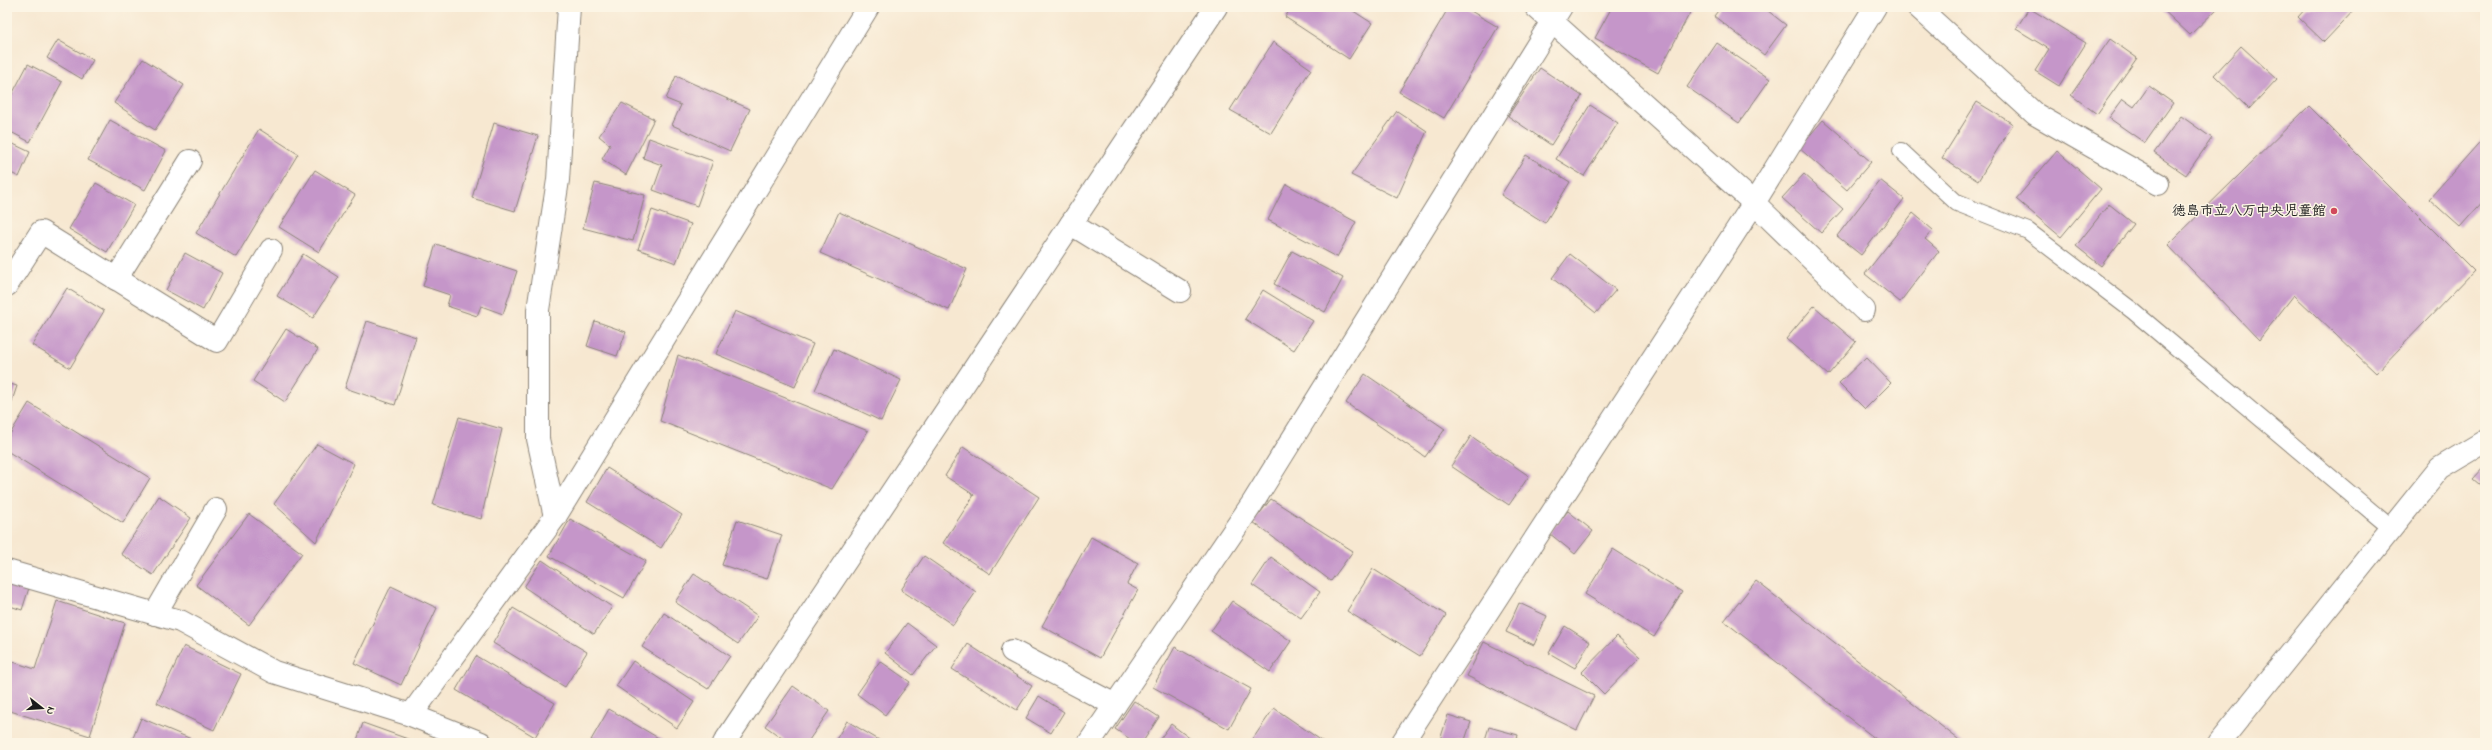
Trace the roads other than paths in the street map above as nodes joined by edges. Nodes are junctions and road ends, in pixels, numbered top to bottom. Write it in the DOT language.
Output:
graph roads {
  1 [pos="569,7"];
  2 [pos="868,7"];
  3 [pos="1216,7"];
  4 [pos="1875,7"];
  5 [pos="1918,7"];
  6 [pos="1550,12"];
  7 [pos="1901,151"];
  8 [pos="190,161"];
  9 [pos="2158,184"];
  10 [pos="1754,203"];
  11 [pos="1071,224"];
  12 [pos="271,250"];
  13 [pos="116,279"];
  14 [pos="7,285"];
  15 [pos="1180,291"];
  16 [pos="1864,310"];
  17 [pos="2485,441"];
  18 [pos="216,509"];
  19 [pos="555,516"];
  20 [pos="2391,528"];
  21 [pos="7,571"];
  22 [pos="155,614"];
  23 [pos="1012,651"];
  24 [pos="1115,705"];
  25 [pos="411,715"];
  26 [pos="439,735"];
  27 [pos="481,743"];
  28 [pos="724,743"];
  29 [pos="1089,743"];
  30 [pos="1402,743"];
  31 [pos="2219,743"];
  1 -- 19 [label="street"];
  2 -- 19 [label="street"];
  3 -- 11 [label="street"];
  4 -- 10 [label="street"];
  5 -- 9 [label="street"];
  6 -- 10 [label="street"];
  6 -- 24 [label="street"];
  7 -- 20 [label="lane"];
  8 -- 13 [label="street"];
  10 -- 16 [label="street"];
  10 -- 30 [label="street"];
  11 -- 15 [label="street"];
  11 -- 28 [label="street"];
  12 -- 13 [label="street"];
  13 -- 14 [label="street"];
  17 -- 20 [label="street"];
  18 -- 22 [label="street"];
  19 -- 25 [label="street"];
  20 -- 31 [label="street"];
  21 -- 22 [label="street"];
  22 -- 25 [label="street"];
  23 -- 24 [label="street"];
  24 -- 29 [label="street"];
  25 -- 26 [label="street"];
  26 -- 27 [label="street"];
}
